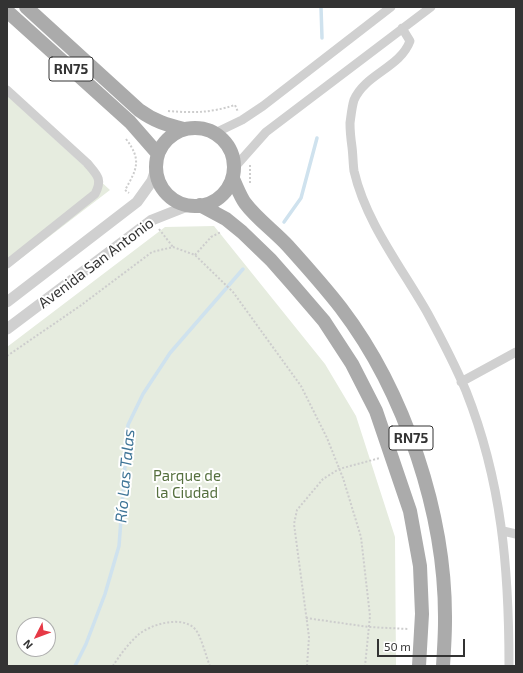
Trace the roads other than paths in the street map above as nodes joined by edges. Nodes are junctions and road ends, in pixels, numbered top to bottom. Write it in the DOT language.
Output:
graph roads {
  1 [pos="26,7"];
  2 [pos="391,7"];
  3 [pos="431,7"];
  4 [pos="7,11"];
  5 [pos="402,28"];
  6 [pos="7,90"];
  7 [pos="184,129"];
  8 [pos="215,133"];
  9 [pos="158,154"];
  10 [pos="156,169"];
  11 [pos="233,174"];
  12 [pos="195,205"];
  13 [pos="7,264"];
  14 [pos="7,302"];
  15 [pos="7,329"];
  16 [pos="516,352"];
  17 [pos="461,382"];
  18 [pos="503,531"];
  19 [pos="516,534"];
  20 [pos="420,666"];
  21 [pos="443,666"];
  22 [pos="509,666"];
  1 -- 7 [label="main road, RN75"];
  2 -- 8 [label="street"];
  3 -- 5 [label="street"];
  4 -- 9 [label="main road, RN75"];
  5 -- 11 [label="street"];
  5 -- 17 [label="street"];
  6 -- 13 [label="street"];
  7 -- 8 [label="main road"];
  7 -- 9 [label="main road"];
  8 -- 11 [label="main road"];
  9 -- 10 [label="main road"];
  10 -- 12 [label="main road"];
  10 -- 14 [label="street, Avenida San Antonio"];
  11 -- 12 [label="main road"];
  11 -- 21 [label="main road, RN75"];
  12 -- 15 [label="street, Avenida San Antonio"];
  12 -- 20 [label="main road, RN75"];
  16 -- 17 [label="street"];
  17 -- 18 [label="street"];
  18 -- 19 [label="street"];
  18 -- 22 [label="street"];
}
